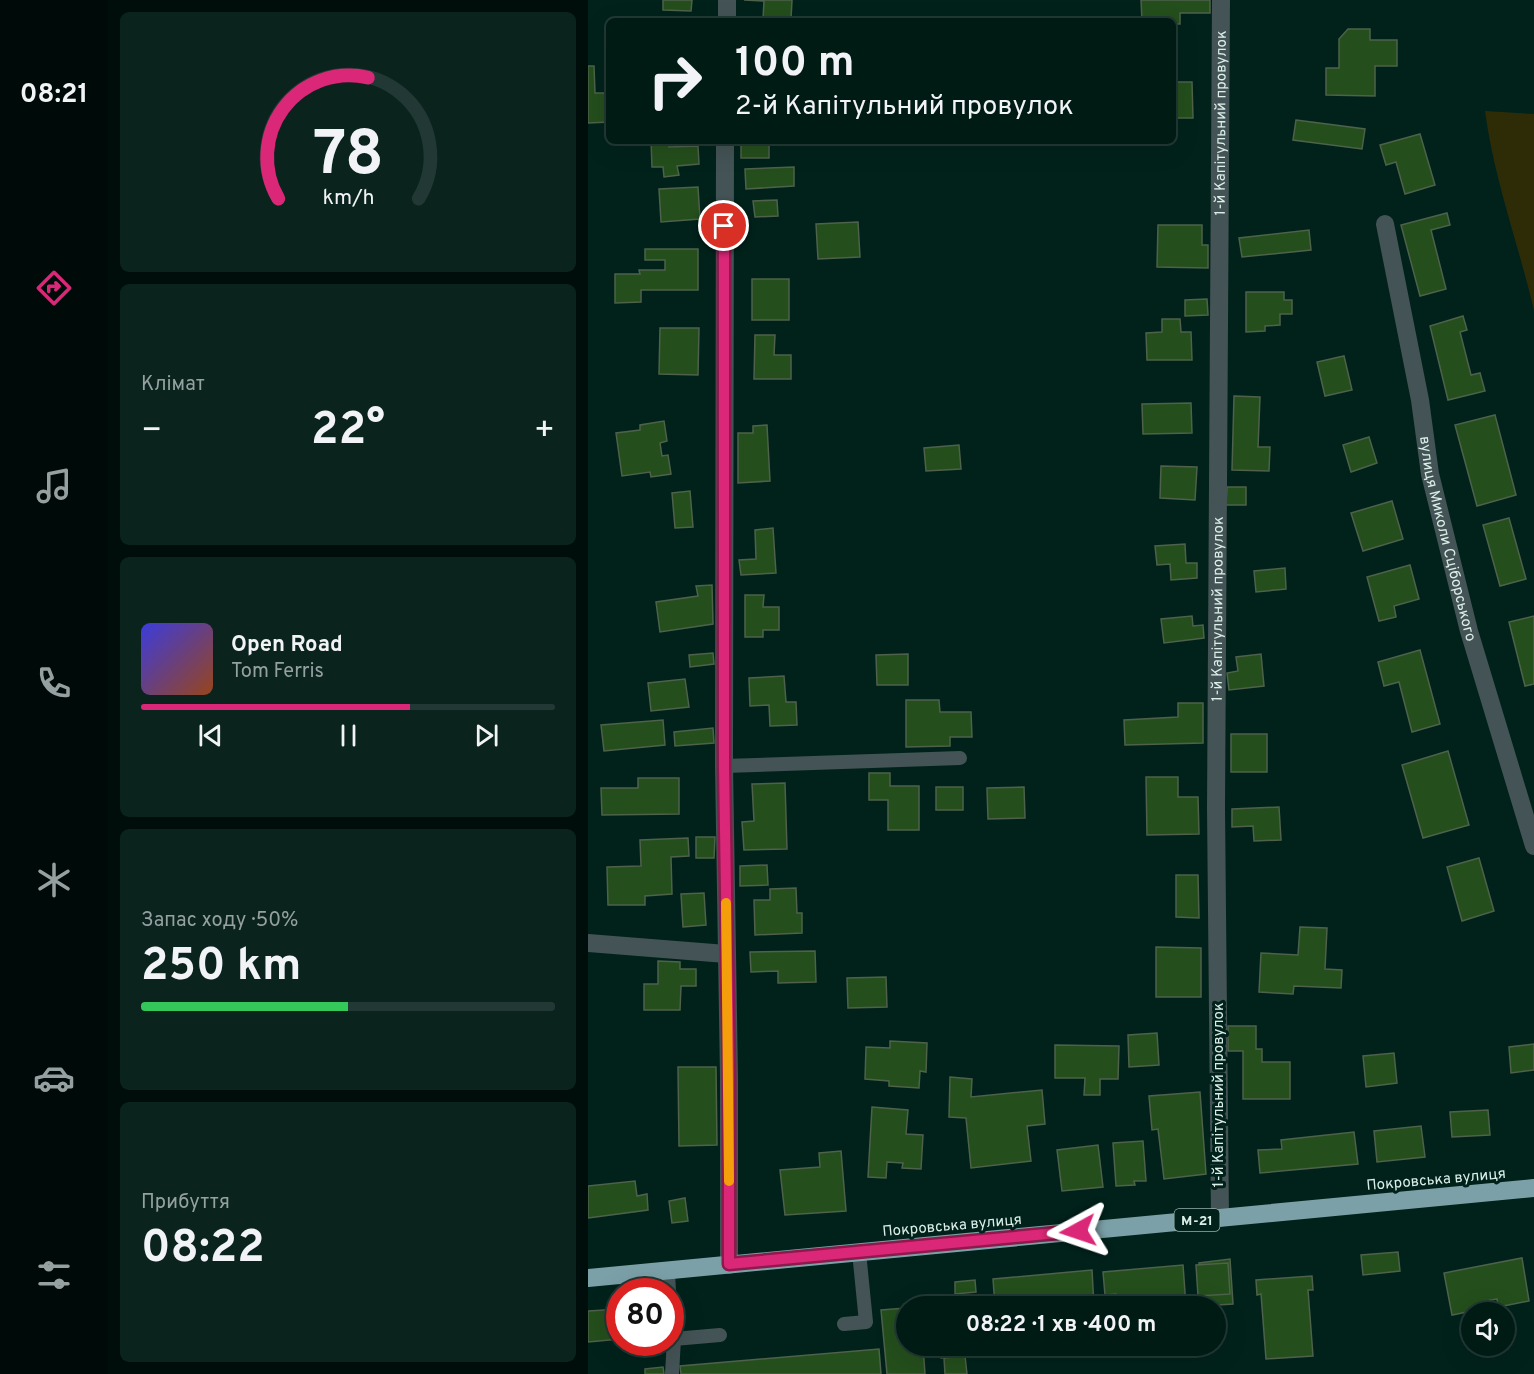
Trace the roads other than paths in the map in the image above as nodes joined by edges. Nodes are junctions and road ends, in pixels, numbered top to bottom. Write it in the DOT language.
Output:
graph roads {
  1 [pos="727,0"];
  2 [pos="1221,0"];
  3 [pos="726,18"];
  4 [pos="725,144"];
  5 [pos="1385,224"];
  6 [pos="960,758"];
  7 [pos="724,766"];
  8 [pos="1534,846"];
  9 [pos="588,943"];
  10 [pos="726,954"];
  11 [pos="1534,1188"];
  12 [pos="1220,1218"];
  13 [pos="859,1252"];
  14 [pos="729,1264"];
  15 [pos="668,1270"];
  16 [pos="588,1278"];
  17 [pos="668,1278"];
  18 [pos="844,1324"];
  19 [pos="720,1335"];
  20 [pos="684,1338"];
  21 [pos="673,1356"];
  22 [pos="672,1374"];
  1 -- 3 [label="street"];
  2 -- 12 [label="street, 1-й Капітульний провулок"];
  4 -- 7 [label="street"];
  5 -- 8 [label="street, вулиця Миколи Сціборського"];
  6 -- 7 [label="lane"];
  7 -- 10 [label="street"];
  9 -- 10 [label="street"];
  10 -- 14 [label="street"];
  11 -- 12 [label="highway, Покровська вулиця / М-21"];
  12 -- 13 [label="highway, Покровська вулиця / М-21"];
  13 -- 14 [label="highway, Покровська вулиця / М-21"];
  13 -- 18 [label="lane"];
  14 -- 15 [label="highway, Покровська вулиця / М-21"];
  15 -- 16 [label="highway, Покровська вулиця / М-21"];
  15 -- 17 [label="lane"];
  19 -- 20 [label="lane"];
  21 -- 22 [label="lane"];
}
